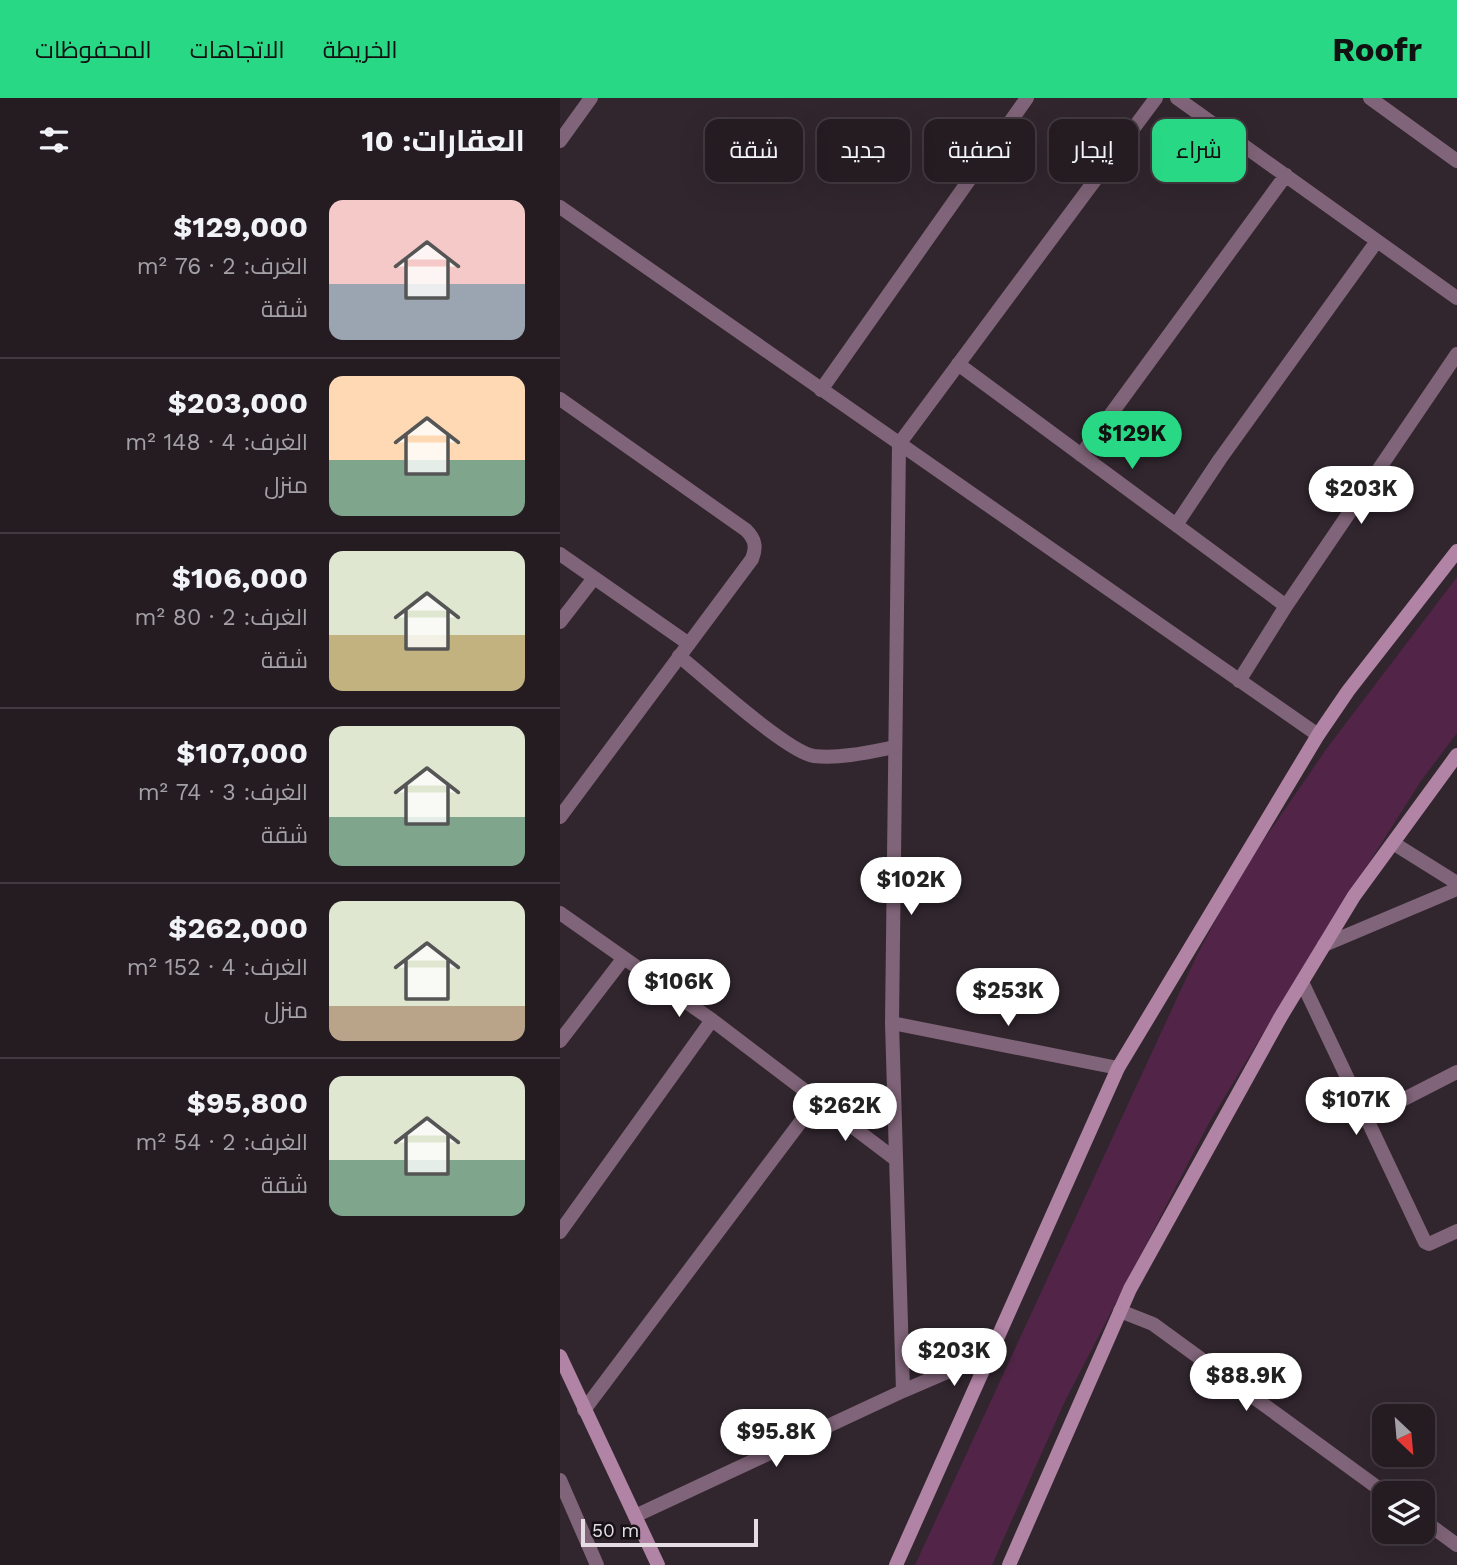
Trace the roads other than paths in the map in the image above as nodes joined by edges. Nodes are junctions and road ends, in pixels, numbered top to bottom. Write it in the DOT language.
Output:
graph roads {
  1 [pos="591,98"];
  2 [pos="1027,98"];
  3 [pos="1156,98"];
  4 [pos="1177,98"];
  5 [pos="1370,98"];
  6 [pos="560,141"];
  7 [pos="1457,161"];
  8 [pos="1286,175"];
  9 [pos="560,208"];
  10 [pos="1377,241"];
  11 [pos="1457,298"];
  12 [pos="1457,354"];
  13 [pos="958,364"];
  14 [pos="821,390"];
  15 [pos="560,399"];
  16 [pos="899,444"];
  17 [pos="1081,455"];
  18 [pos="1176,524"];
  19 [pos="1457,551"];
  20 [pos="560,554"];
  21 [pos="594,578"];
  22 [pos="1286,606"];
  23 [pos="560,622"];
  24 [pos="689,644"];
  25 [pos="679,656"];
  26 [pos="1239,681"];
  27 [pos="1318,736"];
  28 [pos="895,747"];
  29 [pos="1457,755"];
  30 [pos="560,817"];
  31 [pos="1393,843"];
  32 [pos="1457,883"];
  33 [pos="1457,888"];
  34 [pos="560,913"];
  35 [pos="1324,945"];
  36 [pos="623,959"];
  37 [pos="1302,982"];
  38 [pos="712,1020"];
  39 [pos="892,1023"];
  40 [pos="560,1041"];
  41 [pos="1118,1068"];
  42 [pos="1457,1072"];
  43 [pos="817,1100"];
  44 [pos="1367,1118"];
  45 [pos="895,1159"];
  46 [pos="1457,1231"];
  47 [pos="560,1232"];
  48 [pos="1120,1311"];
  49 [pos="991,1353"];
  50 [pos="560,1356"];
  51 [pos="903,1391"];
  52 [pos="584,1410"];
  53 [pos="560,1480"];
  54 [pos="1372,1484"];
  55 [pos="635,1516"];
  56 [pos="1435,1529"];
  57 [pos="1457,1545"];
  58 [pos="597,1565"];
  59 [pos="658,1565"];
  60 [pos="896,1565"];
  61 [pos="1009,1565"];
  1 -- 6 [label="street"];
  2 -- 14 [label="street"];
  3 -- 13 [label="street"];
  4 -- 8 [label="street"];
  5 -- 7 [label="street"];
  8 -- 10 [label="street"];
  8 -- 17 [label="street"];
  9 -- 14 [label="street"];
  10 -- 11 [label="street"];
  10 -- 18 [label="street"];
  12 -- 22 [label="street"];
  13 -- 16 [label="street"];
  13 -- 17 [label="street"];
  14 -- 16 [label="street"];
  15 -- 24 [label="street"];
  16 -- 26 [label="street"];
  16 -- 28 [label="street"];
  17 -- 18 [label="street"];
  18 -- 22 [label="street"];
  19 -- 27 [label="street"];
  20 -- 21 [label="street"];
  21 -- 23 [label="street"];
  21 -- 24 [label="street"];
  22 -- 26 [label="street"];
  24 -- 25 [label="street"];
  25 -- 28 [label="street"];
  25 -- 30 [label="street"];
  26 -- 27 [label="street"];
  27 -- 41 [label="street"];
  28 -- 39 [label="street"];
  29 -- 31 [label="street"];
  31 -- 32 [label="street"];
  31 -- 35 [label="street"];
  33 -- 35 [label="street"];
  34 -- 36 [label="street"];
  35 -- 37 [label="street"];
  36 -- 38 [label="street"];
  36 -- 40 [label="street"];
  37 -- 44 [label="street"];
  37 -- 48 [label="street"];
  38 -- 43 [label="street"];
  38 -- 47 [label="street"];
  39 -- 41 [label="street"];
  39 -- 45 [label="street"];
  41 -- 49 [label="street"];
  42 -- 44 [label="street"];
  43 -- 45 [label="street"];
  43 -- 52 [label="street"];
  44 -- 46 [label="street"];
  45 -- 51 [label="street"];
  48 -- 54 [label="street"];
  48 -- 61 [label="street"];
  49 -- 51 [label="street"];
  49 -- 60 [label="street"];
  50 -- 52 [label="street"];
  51 -- 55 [label="street"];
  52 -- 55 [label="street"];
  53 -- 58 [label="street"];
  55 -- 59 [label="street"];
  56 -- 57 [label="street"];
}
